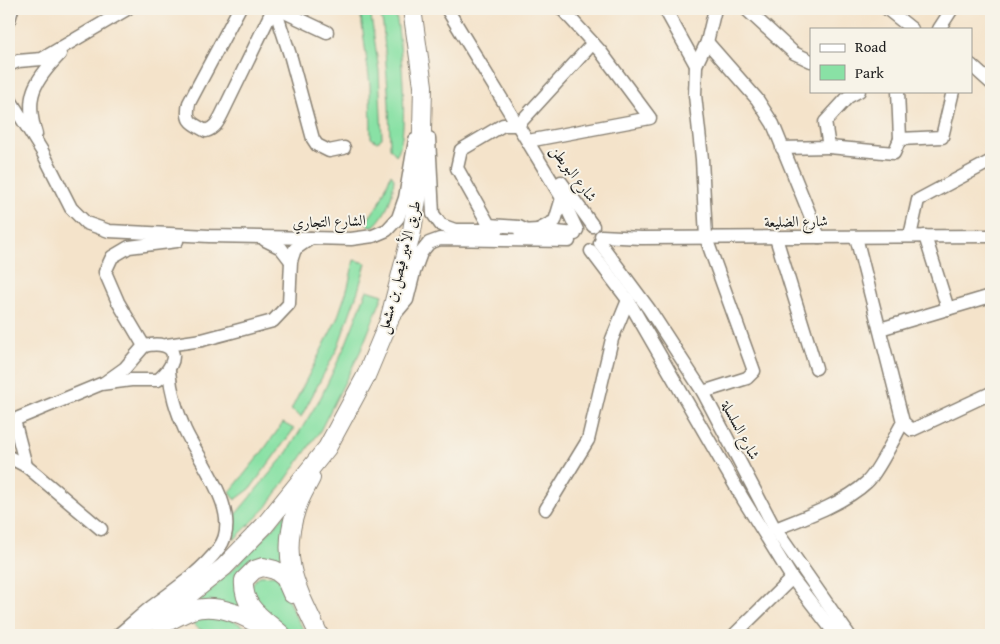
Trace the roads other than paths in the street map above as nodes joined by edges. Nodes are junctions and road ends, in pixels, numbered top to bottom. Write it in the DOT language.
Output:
graph roads {
  1 [pos="12,9"];
  2 [pos="127,9"];
  3 [pos="239,9"];
  4 [pos="275,9"];
  5 [pos="412,9"];
  6 [pos="447,9"];
  7 [pos="562,9"];
  8 [pos="665,9"];
  9 [pos="715,9"];
  10 [pos="746,9"];
  11 [pos="887,9"];
  12 [pos="952,9"];
  13 [pos="9,20"];
  14 [pos="911,28"];
  15 [pos="940,28"];
  16 [pos="327,32"];
  17 [pos="707,42"];
  18 [pos="70,43"];
  19 [pos="593,43"];
  20 [pos="810,61"];
  21 [pos="9,64"];
  22 [pos="696,65"];
  23 [pos="972,66"];
  24 [pos="991,83"];
  25 [pos="423,86"];
  26 [pos="857,92"];
  27 [pos="898,92"];
  28 [pos="953,92"];
  29 [pos="9,98"];
  30 [pos="518,125"];
  31 [pos="900,139"];
  32 [pos="528,141"];
  33 [pos="829,147"];
  34 [pos="344,148"];
  35 [pos="782,148"];
  36 [pos="42,151"];
  37 [pos="991,161"];
  38 [pos="562,198"];
  39 [pos="533,230"];
  40 [pos="575,235"];
  41 [pos="209,236"];
  42 [pos="910,236"];
  43 [pos="926,236"];
  44 [pos="991,236"];
  45 [pos="819,237"];
  46 [pos="856,237"];
  47 [pos="261,238"];
  48 [pos="311,238"];
  49 [pos="706,238"];
  50 [pos="776,238"];
  51 [pos="596,239"];
  52 [pos="291,261"];
  53 [pos="991,296"];
  54 [pos="628,300"];
  55 [pos="948,309"];
  56 [pos="389,321"];
  57 [pos="880,329"];
  58 [pos="202,340"];
  59 [pos="144,346"];
  60 [pos="167,346"];
  61 [pos="171,367"];
  62 [pos="816,368"];
  63 [pos="102,384"];
  64 [pos="703,392"];
  65 [pos="991,393"];
  66 [pos="11,421"];
  67 [pos="903,422"];
  68 [pos="327,448"];
  69 [pos="9,457"];
  70 [pos="26,466"];
  71 [pos="546,509"];
  72 [pos="102,529"];
  73 [pos="775,529"];
  74 [pos="792,578"];
  75 [pos="118,635"];
  76 [pos="128,635"];
  77 [pos="140,635"];
  78 [pos="276,635"];
  79 [pos="282,635"];
  80 [pos="317,635"];
  81 [pos="734,635"];
  82 [pos="836,635"];
  83 [pos="849,635"];
  1 -- 13 [label="street"];
  2 -- 18 [label="street"];
  3 -- 4 [label="street"];
  4 -- 16 [label="street"];
  4 -- 34 [label="street"];
  5 -- 25 [label="highway, طريق الأمير فيصل بن مشعل"];
  6 -- 30 [label="street"];
  7 -- 19 [label="street"];
  8 -- 22 [label="street"];
  9 -- 17 [label="street"];
  10 -- 20 [label="street"];
  11 -- 14 [label="street"];
  12 -- 15 [label="street"];
  17 -- 22 [label="street"];
  17 -- 35 [label="street"];
  18 -- 21 [label="street"];
  18 -- 36 [label="street"];
  19 -- 30 [label="street"];
  19 -- 32 [label="street"];
  22 -- 49 [label="street"];
  23 -- 24 [label="street"];
  25 -- 39 [label="street"];
  25 -- 48 [label="street, الشارع التجاري"];
  25 -- 56 [label="highway, طريق الأمير فيصل بن مشعل"];
  26 -- 33 [label="street"];
  27 -- 31 [label="street"];
  28 -- 31 [label="street"];
  29 -- 36 [label="street"];
  30 -- 32 [label="street"];
  30 -- 39 [label="street"];
  31 -- 33 [label="street"];
  32 -- 38 [label="street"];
  32 -- 51 [label="street, شارع البويطن"];
  33 -- 35 [label="street"];
  35 -- 45 [label="street"];
  36 -- 41 [label="street"];
  37 -- 42 [label="street"];
  38 -- 39 [label="street"];
  38 -- 40 [label="street"];
  39 -- 40 [label="street"];
  40 -- 51 [label="street"];
  40 -- 51 [label="street"];
  40 -- 56 [label="street"];
  41 -- 47 [label="street, الشارع التجاري"];
  41 -- 59 [label="street"];
  42 -- 43 [label="street, شارع الضليعة"];
  42 -- 46 [label="street, شارع الضليعة"];
  43 -- 44 [label="street, شارع الضليعة"];
  43 -- 55 [label="street"];
  45 -- 46 [label="street, شارع الضليعة"];
  45 -- 50 [label="street, شارع الضليعة"];
  46 -- 57 [label="street"];
  47 -- 48 [label="street, الشارع التجاري"];
  47 -- 52 [label="street"];
  48 -- 52 [label="street"];
  49 -- 50 [label="street, شارع الضليعة"];
  49 -- 51 [label="street, شارع الضليعة"];
  49 -- 64 [label="street"];
  50 -- 62 [label="street"];
  51 -- 54 [label="street, شارع السلسلة"];
  51 -- 64 [label="street, شارع السلسلة"];
  52 -- 58 [label="street"];
  53 -- 55 [label="street"];
  54 -- 71 [label="street"];
  54 -- 74 [label="street, شارع السلسلة"];
  55 -- 57 [label="street"];
  56 -- 68 [label="highway, طريق الأمير فيصل بن مشعل"];
  57 -- 67 [label="street"];
  58 -- 60 [label="street"];
  58 -- 61 [label="street"];
  59 -- 60 [label="street"];
  59 -- 63 [label="street"];
  60 -- 61 [label="street"];
  61 -- 63 [label="street"];
  61 -- 75 [label="street"];
  63 -- 66 [label="street"];
  64 -- 73 [label="street, شارع السلسلة"];
  65 -- 67 [label="street"];
  66 -- 70 [label="street"];
  67 -- 73 [label="street"];
  68 -- 76 [label="highway, طريق الأمير فيصل بن مشعل"];
  68 -- 80 [label="highway"];
  69 -- 70 [label="street"];
  70 -- 72 [label="street"];
  73 -- 83 [label="street, شارع السلسلة"];
  74 -- 81 [label="street"];
  74 -- 82 [label="street, شارع السلسلة"];
  77 -- 78 [label="highway"];
  79 -- 80 [label="highway"];
}
